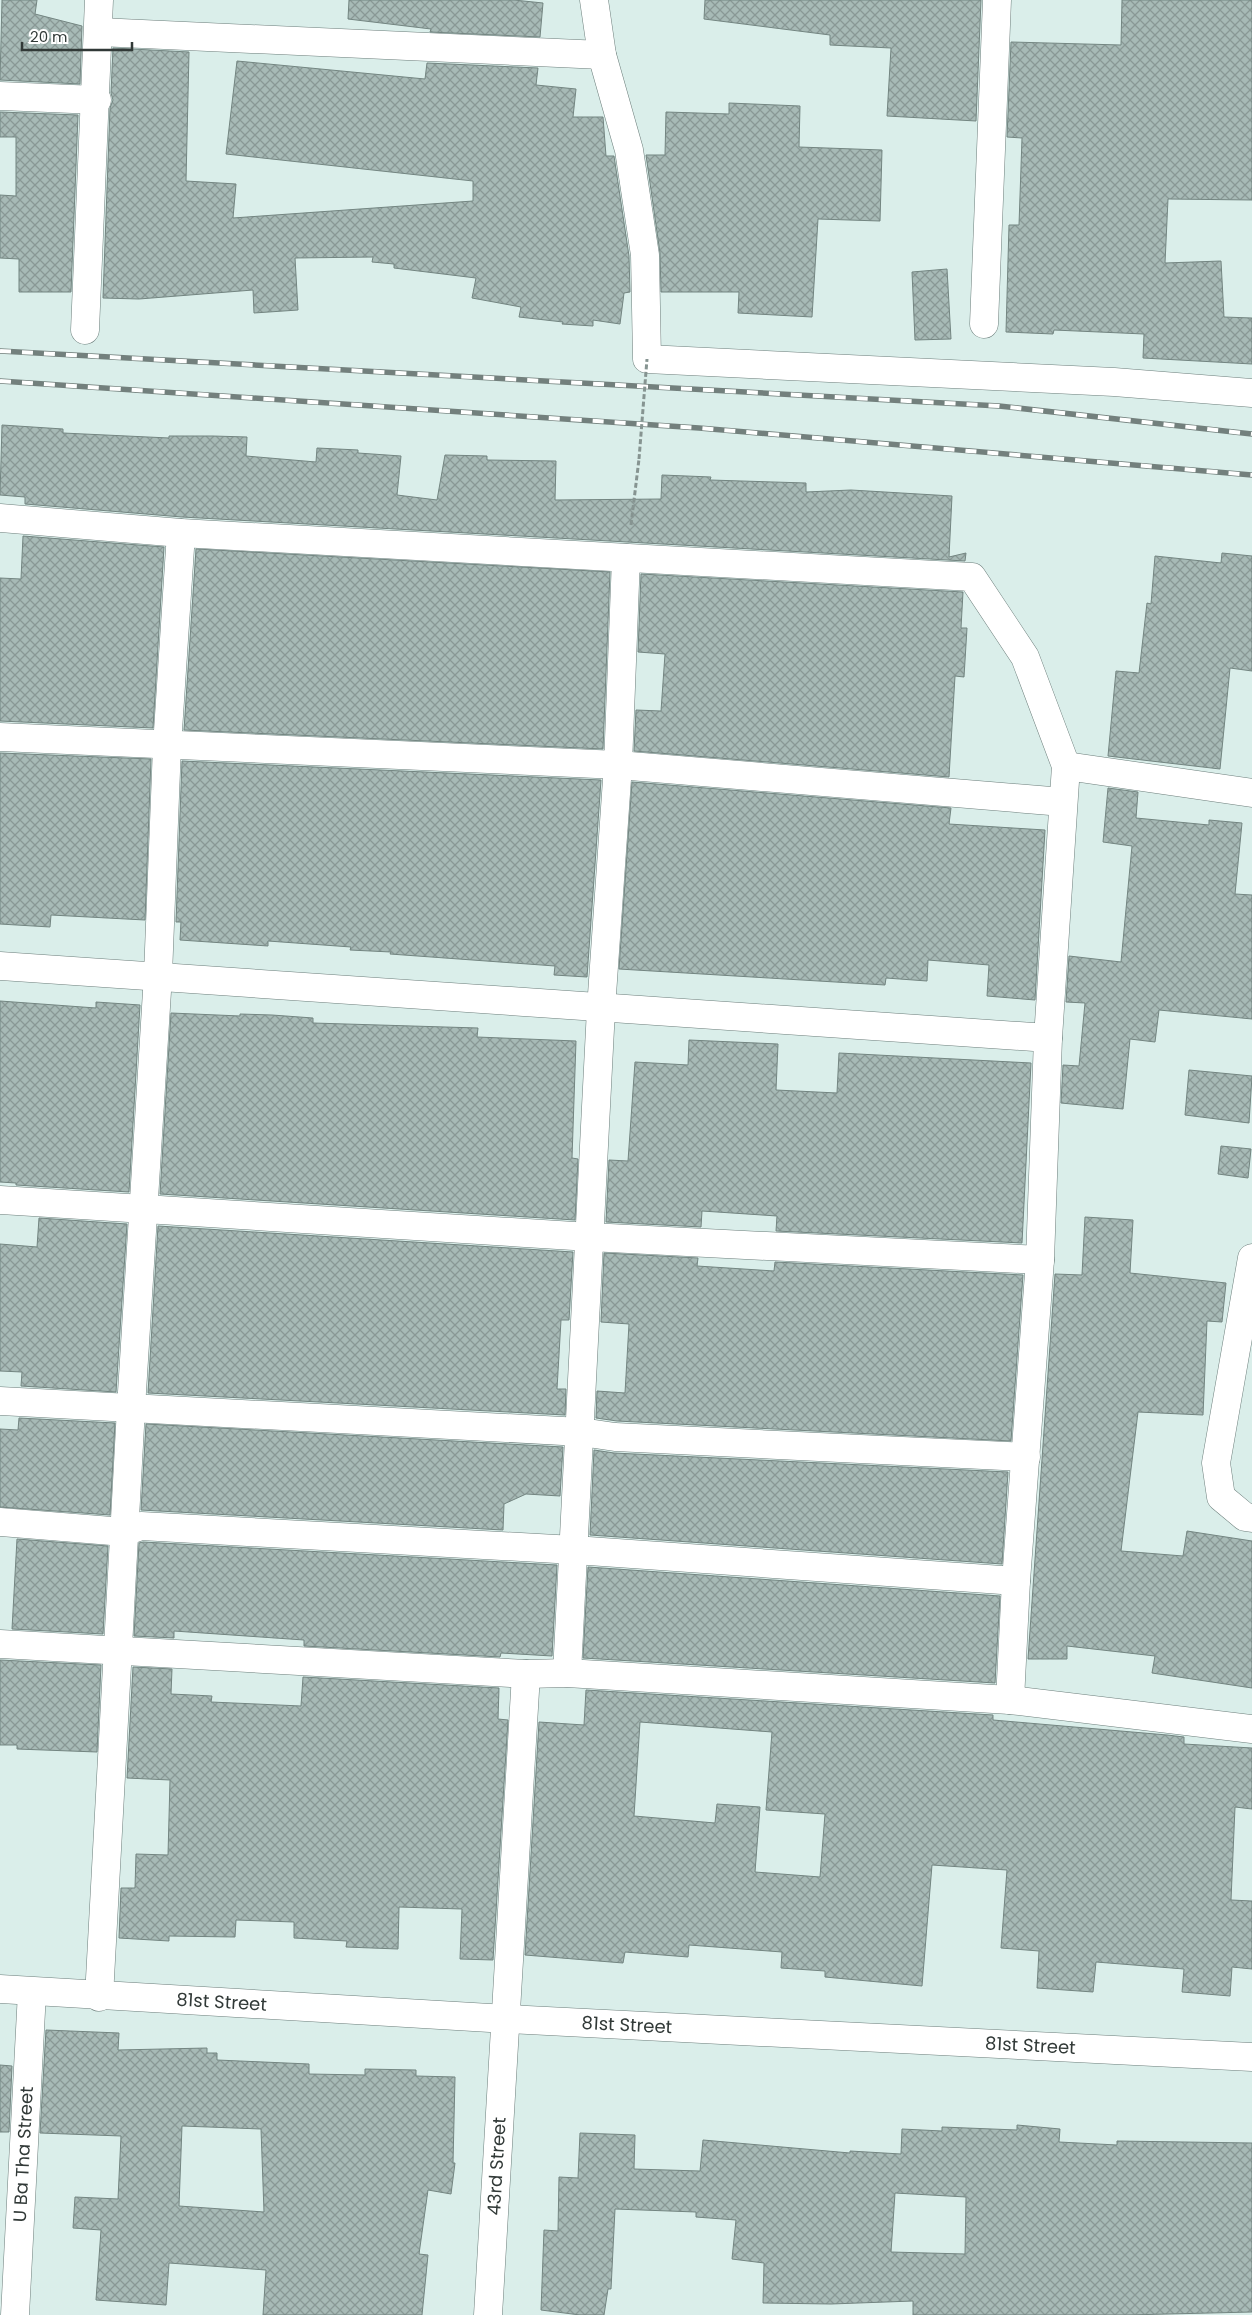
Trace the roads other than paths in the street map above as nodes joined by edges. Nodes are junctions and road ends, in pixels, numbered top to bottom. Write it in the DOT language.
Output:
graph roads {
  1 [pos="99,0"];
  2 [pos="594,0"];
  3 [pos="997,0"];
  4 [pos="99,32"];
  5 [pos="602,55"];
  6 [pos="0,96"];
  7 [pos="96,100"];
  8 [pos="984,324"];
  9 [pos="85,330"];
  10 [pos="1252,393"];
  11 [pos="0,518"];
  12 [pos="181,533"];
  13 [pos="626,558"];
  14 [pos="0,737"];
  15 [pos="167,746"];
  16 [pos="618,765"];
  17 [pos="1066,766"];
  18 [pos="1252,793"];
  19 [pos="1064,802"];
  20 [pos="0,966"];
  21 [pos="158,975"];
  22 [pos="601,1009"];
  23 [pos="1048,1038"];
  24 [pos="0,1200"];
  25 [pos="142,1210"];
  26 [pos="590,1237"];
  27 [pos="1252,1258"];
  28 [pos="1040,1260"];
  29 [pos="0,1401"];
  30 [pos="131,1408"];
  31 [pos="581,1432"];
  32 [pos="1026,1457"];
  33 [pos="1252,1518"];
  34 [pos="0,1522"];
  35 [pos="124,1532"];
  36 [pos="574,1550"];
  37 [pos="1016,1581"];
  38 [pos="0,1644"];
  39 [pos="118,1650"];
  40 [pos="568,1673"];
  41 [pos="526,1674"];
  42 [pos="1010,1700"];
  43 [pos="1252,1729"];
  44 [pos="0,1990"];
  45 [pos="32,1992"];
  46 [pos="99,1997"];
  47 [pos="507,2019"];
  48 [pos="1252,2057"];
  49 [pos="15,2315"];
  50 [pos="488,2315"];
  1 -- 4 [label="street"];
  2 -- 5 [label="street"];
  3 -- 8 [label="street"];
  4 -- 5 [label="street"];
  4 -- 7 [label="street"];
  5 -- 10 [label="street"];
  6 -- 7 [label="street"];
  7 -- 9 [label="street"];
  11 -- 12 [label="street"];
  12 -- 13 [label="street"];
  12 -- 15 [label="street"];
  13 -- 16 [label="street"];
  13 -- 17 [label="street"];
  14 -- 15 [label="street"];
  15 -- 16 [label="street"];
  15 -- 21 [label="street"];
  16 -- 19 [label="street"];
  16 -- 22 [label="street"];
  17 -- 18 [label="street"];
  17 -- 19 [label="street"];
  19 -- 23 [label="street"];
  20 -- 21 [label="street"];
  21 -- 22 [label="street"];
  21 -- 25 [label="street"];
  22 -- 23 [label="street"];
  22 -- 26 [label="street"];
  23 -- 28 [label="street"];
  24 -- 25 [label="street"];
  25 -- 26 [label="street"];
  25 -- 30 [label="street"];
  26 -- 28 [label="street"];
  26 -- 31 [label="street"];
  27 -- 33 [label="street"];
  28 -- 32 [label="street"];
  29 -- 30 [label="street"];
  30 -- 31 [label="street"];
  30 -- 35 [label="street"];
  31 -- 32 [label="street"];
  31 -- 36 [label="street"];
  32 -- 37 [label="street"];
  34 -- 35 [label="street"];
  35 -- 36 [label="street"];
  35 -- 39 [label="street"];
  36 -- 37 [label="street"];
  36 -- 40 [label="street"];
  37 -- 42 [label="street"];
  38 -- 39 [label="street"];
  39 -- 41 [label="street"];
  39 -- 46 [label="street"];
  40 -- 41 [label="street"];
  40 -- 42 [label="street"];
  41 -- 47 [label="street, 43rd Street"];
  42 -- 43 [label="street"];
  44 -- 45 [label="street, 81st Street"];
  45 -- 46 [label="street, 81st Street"];
  45 -- 49 [label="street, U Ba Tha Street"];
  46 -- 47 [label="street, 81st Street"];
  47 -- 48 [label="street, 81st Street"];
  47 -- 50 [label="street, 43rd Street"];
}
